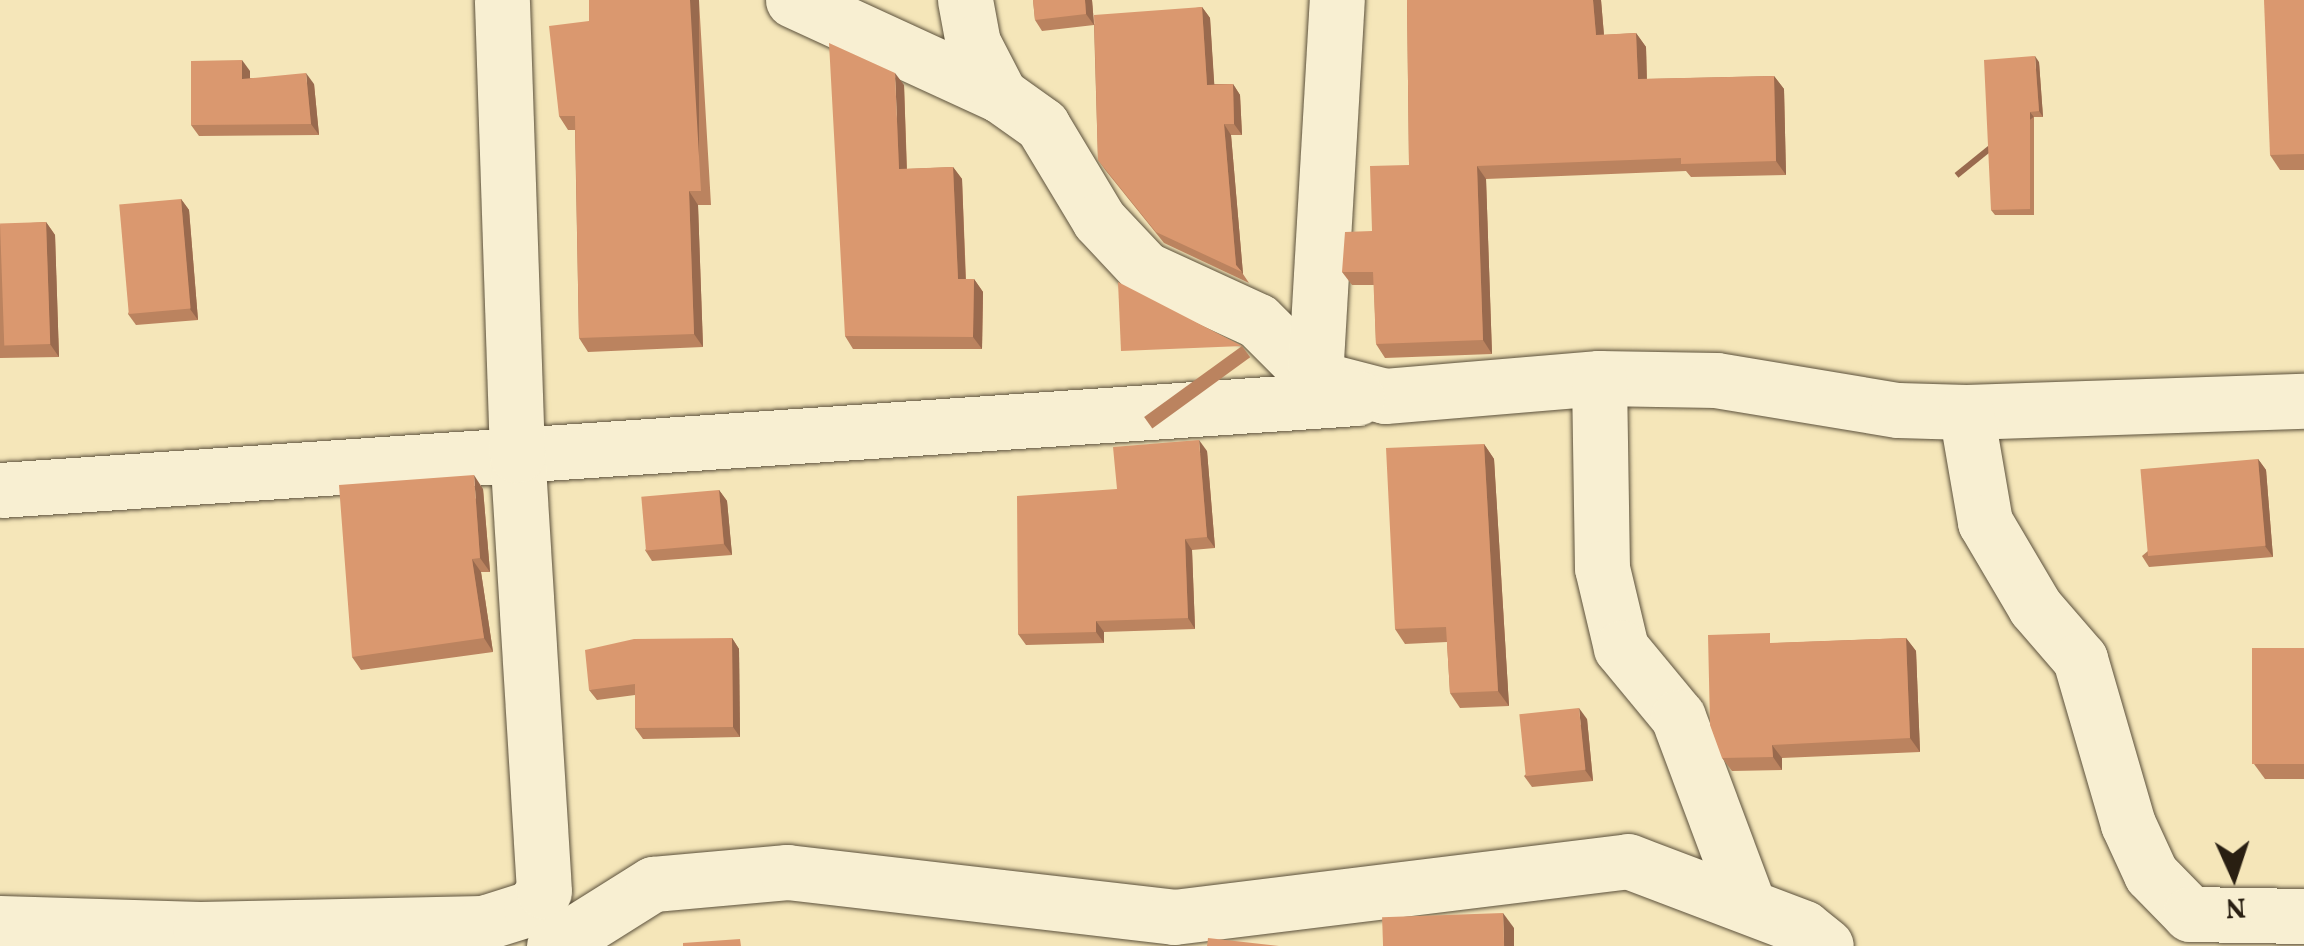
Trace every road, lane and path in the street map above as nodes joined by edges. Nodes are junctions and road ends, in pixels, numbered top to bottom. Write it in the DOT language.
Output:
graph roads {
  1 [pos="502,0"];
  2 [pos="793,0"];
  3 [pos="966,0"];
  4 [pos="1337,0"];
  5 [pos="1000,95"];
  6 [pos="1315,378"];
  7 [pos="1599,378"];
  8 [pos="1386,396"];
  9 [pos="2304,401"];
  10 [pos="1966,412"];
  11 [pos="518,455"];
  12 [pos="0,490"];
  13 [pos="544,891"];
  14 [pos="1748,904"];
  15 [pos="2304,916"];
  16 [pos="0,922"];
  17 [pos="1030,924"];
  18 [pos="544,946"];
  19 [pos="554,946"];
  20 [pos="1826,946"];
  1 -- 11 [label="street"];
  2 -- 5 [label="street"];
  3 -- 5 [label="street"];
  4 -- 6 [label="street"];
  5 -- 6 [label="street"];
  6 -- 8 [label="street"];
  7 -- 8 [label="street"];
  7 -- 10 [label="street"];
  7 -- 14 [label="street"];
  8 -- 11 [label="street"];
  9 -- 10 [label="street"];
  10 -- 15 [label="street"];
  11 -- 12 [label="street"];
  11 -- 13 [label="street"];
  13 -- 16 [label="street"];
  13 -- 18 [label="street"];
  14 -- 17 [label="street"];
  14 -- 20 [label="street"];
  17 -- 19 [label="street"];
}
